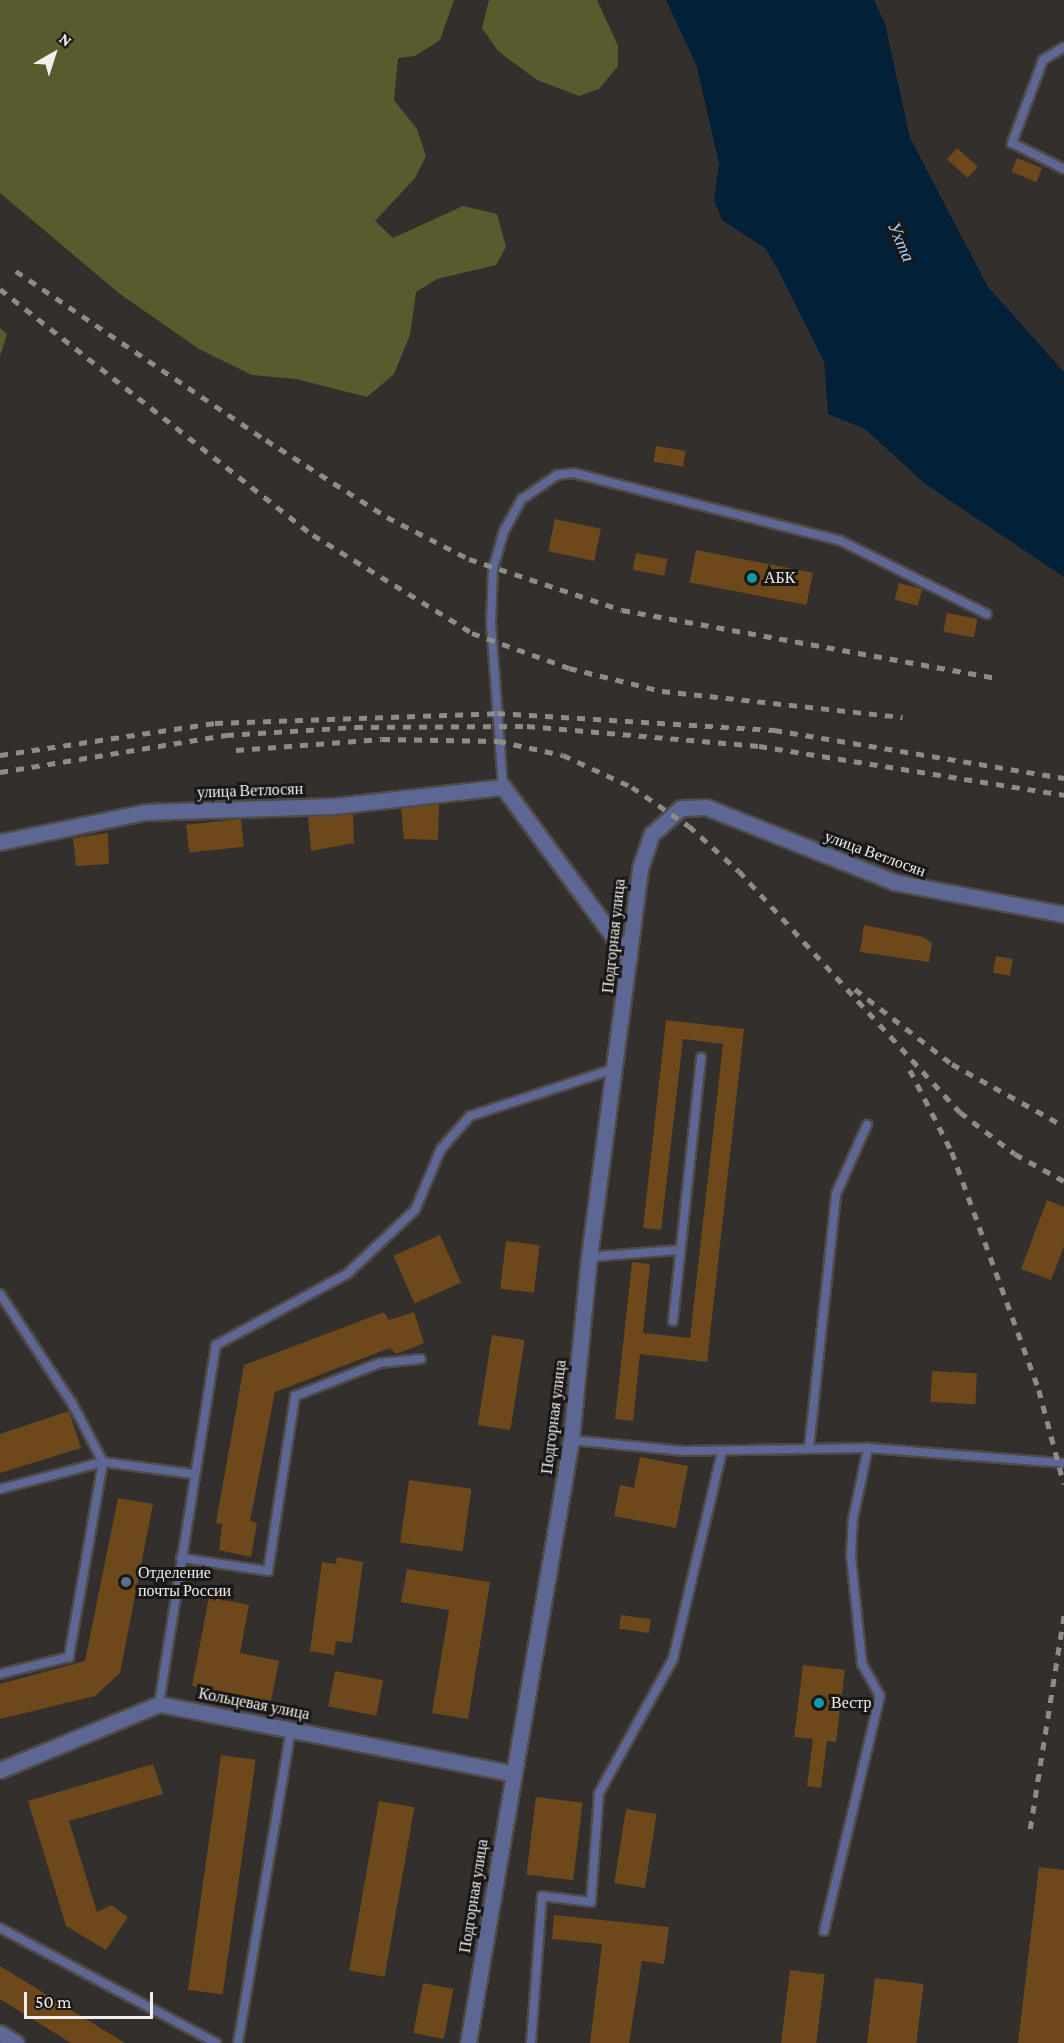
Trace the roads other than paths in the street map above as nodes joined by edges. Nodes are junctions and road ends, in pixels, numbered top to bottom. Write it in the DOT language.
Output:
graph roads {
  1 [pos="1064,47"];
  2 [pos="1064,169"];
  3 [pos="987,614"];
  4 [pos="503,787"];
  5 [pos="681,808"];
  6 [pos="0,842"];
  7 [pos="1064,915"];
  8 [pos="629,958"];
  9 [pos="701,1057"];
  10 [pos="617,1068"];
  11 [pos="867,1125"];
  12 [pos="678,1250"];
  13 [pos="589,1257"];
  14 [pos="0,1294"];
  15 [pos="673,1321"];
  16 [pos="421,1359"];
  17 [pos="572,1440"];
  18 [pos="809,1448"];
  19 [pos="868,1448"];
  20 [pos="722,1452"];
  21 [pos="103,1462"];
  22 [pos="1064,1463"];
  23 [pos="193,1474"];
  24 [pos="0,1490"];
  25 [pos="181,1558"];
  26 [pos="0,1674"];
  27 [pos="159,1704"];
  28 [pos="291,1730"];
  29 [pos="0,1770"];
  30 [pos="510,1773"];
  31 [pos="0,1928"];
  32 [pos="824,1931"];
  33 [pos="0,2033"];
  34 [pos="16,2043"];
  35 [pos="216,2043"];
  36 [pos="238,2043"];
  37 [pos="468,2043"];
  38 [pos="531,2043"];
  1 -- 2 [label="lane"];
  3 -- 4 [label="lane"];
  4 -- 6 [label="street, улица Ветлосян"];
  4 -- 8 [label="street"];
  5 -- 7 [label="street, улица Ветлосян"];
  5 -- 8 [label="street, Подгорная улица"];
  8 -- 10 [label="street, Подгорная улица"];
  9 -- 12 [label="lane"];
  10 -- 13 [label="street, Подгорная улица"];
  10 -- 23 [label="lane"];
  11 -- 18 [label="lane"];
  12 -- 13 [label="lane"];
  12 -- 15 [label="lane"];
  13 -- 17 [label="street, Подгорная улица"];
  14 -- 21 [label="lane"];
  16 -- 25 [label="lane"];
  17 -- 20 [label="lane"];
  17 -- 30 [label="street, Подгорная улица"];
  18 -- 19 [label="lane"];
  18 -- 20 [label="lane"];
  19 -- 22 [label="lane"];
  19 -- 32 [label="lane"];
  20 -- 38 [label="lane"];
  21 -- 23 [label="lane"];
  21 -- 24 [label="lane"];
  21 -- 26 [label="lane"];
  23 -- 25 [label="lane"];
  25 -- 27 [label="lane"];
  27 -- 28 [label="street, Кольцевая улица"];
  27 -- 29 [label="street"];
  28 -- 30 [label="street, Кольцевая улица"];
  28 -- 36 [label="lane"];
  30 -- 37 [label="street, Подгорная улица"];
  31 -- 35 [label="lane"];
  33 -- 34 [label="street"];
}
